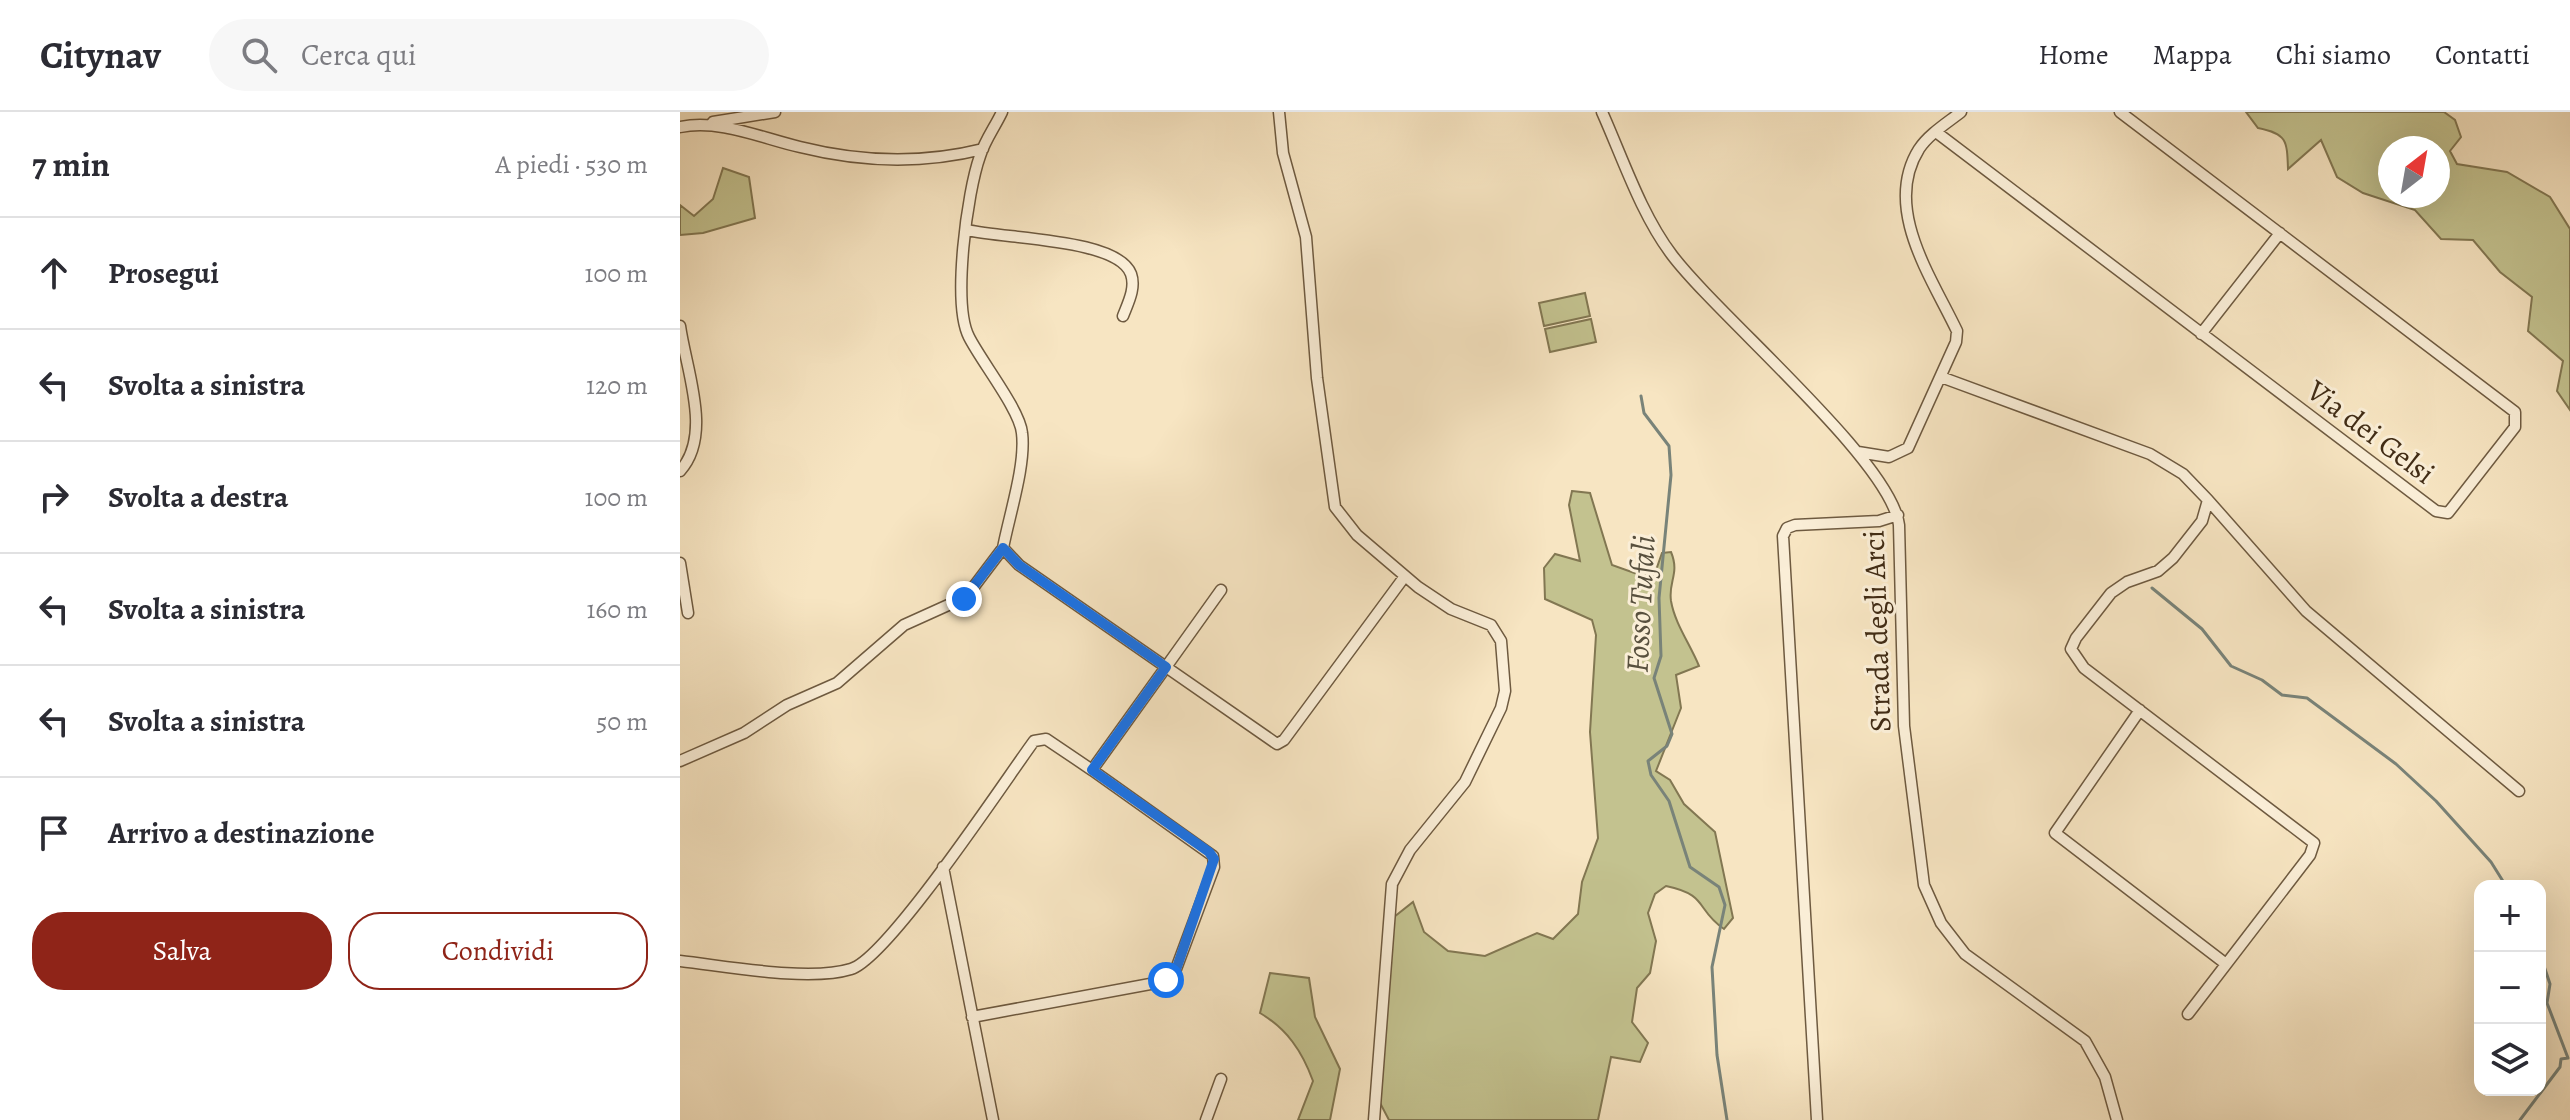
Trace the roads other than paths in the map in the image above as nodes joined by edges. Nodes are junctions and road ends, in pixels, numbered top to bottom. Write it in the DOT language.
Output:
graph roads {
  1 [pos="775,112"];
  2 [pos="1002,112"];
  3 [pos="1279,112"];
  4 [pos="1602,112"];
  5 [pos="1961,112"];
  6 [pos="2120,112"];
  7 [pos="707,123"];
  8 [pos="680,127"];
  9 [pos="1936,132"];
  10 [pos="983,149"];
  11 [pos="968,230"];
  12 [pos="2280,233"];
  13 [pos="1123,316"];
  14 [pos="680,326"];
  15 [pos="2201,334"];
  16 [pos="1941,377"];
  17 [pos="1856,452"];
  18 [pos="680,471"];
  19 [pos="2208,500"];
  20 [pos="1898,515"];
  21 [pos="1003,548"];
  22 [pos="680,563"];
  23 [pos="1405,576"];
  24 [pos="1221,590"];
  25 [pos="688,613"];
  26 [pos="1166,667"];
  27 [pos="2140,710"];
  28 [pos="680,761"];
  29 [pos="1092,770"];
  30 [pos="2519,791"];
  31 [pos="943,867"];
  32 [pos="680,961"];
  33 [pos="2226,964"];
  34 [pos="2188,1014"];
  35 [pos="972,1017"];
  36 [pos="1221,1079"];
  37 [pos="993,1120"];
  38 [pos="1206,1120"];
  39 [pos="1374,1120"];
  40 [pos="1817,1120"];
  41 [pos="2117,1120"];
  1 -- 7 [label="street"];
  2 -- 10 [label="street"];
  3 -- 23 [label="street"];
  4 -- 17 [label="street, Strada degli Arci"];
  5 -- 9 [label="street"];
  6 -- 12 [label="street, Via dei Gelsi"];
  7 -- 8 [label="street"];
  7 -- 10 [label="street"];
  9 -- 15 [label="street, Via dei Gelsi"];
  9 -- 16 [label="street"];
  10 -- 11 [label="street"];
  11 -- 13 [label="street"];
  11 -- 21 [label="street"];
  12 -- 15 [label="street"];
  12 -- 15 [label="street, Via dei Gelsi"];
  14 -- 18 [label="street"];
  16 -- 17 [label="street"];
  16 -- 19 [label="street"];
  17 -- 20 [label="street, Strada degli Arci"];
  19 -- 27 [label="street"];
  19 -- 30 [label="street"];
  20 -- 40 [label="street"];
  20 -- 41 [label="street, Strada degli Arci"];
  21 -- 26 [label="street"];
  21 -- 28 [label="street"];
  22 -- 25 [label="street"];
  23 -- 26 [label="street"];
  23 -- 39 [label="street"];
  24 -- 26 [label="street"];
  26 -- 29 [label="street"];
  27 -- 33 [label="street"];
  27 -- 33 [label="street"];
  29 -- 31 [label="street"];
  29 -- 35 [label="street"];
  31 -- 32 [label="street"];
  31 -- 35 [label="street"];
  33 -- 34 [label="street"];
  35 -- 37 [label="street"];
  36 -- 38 [label="street"];
}
